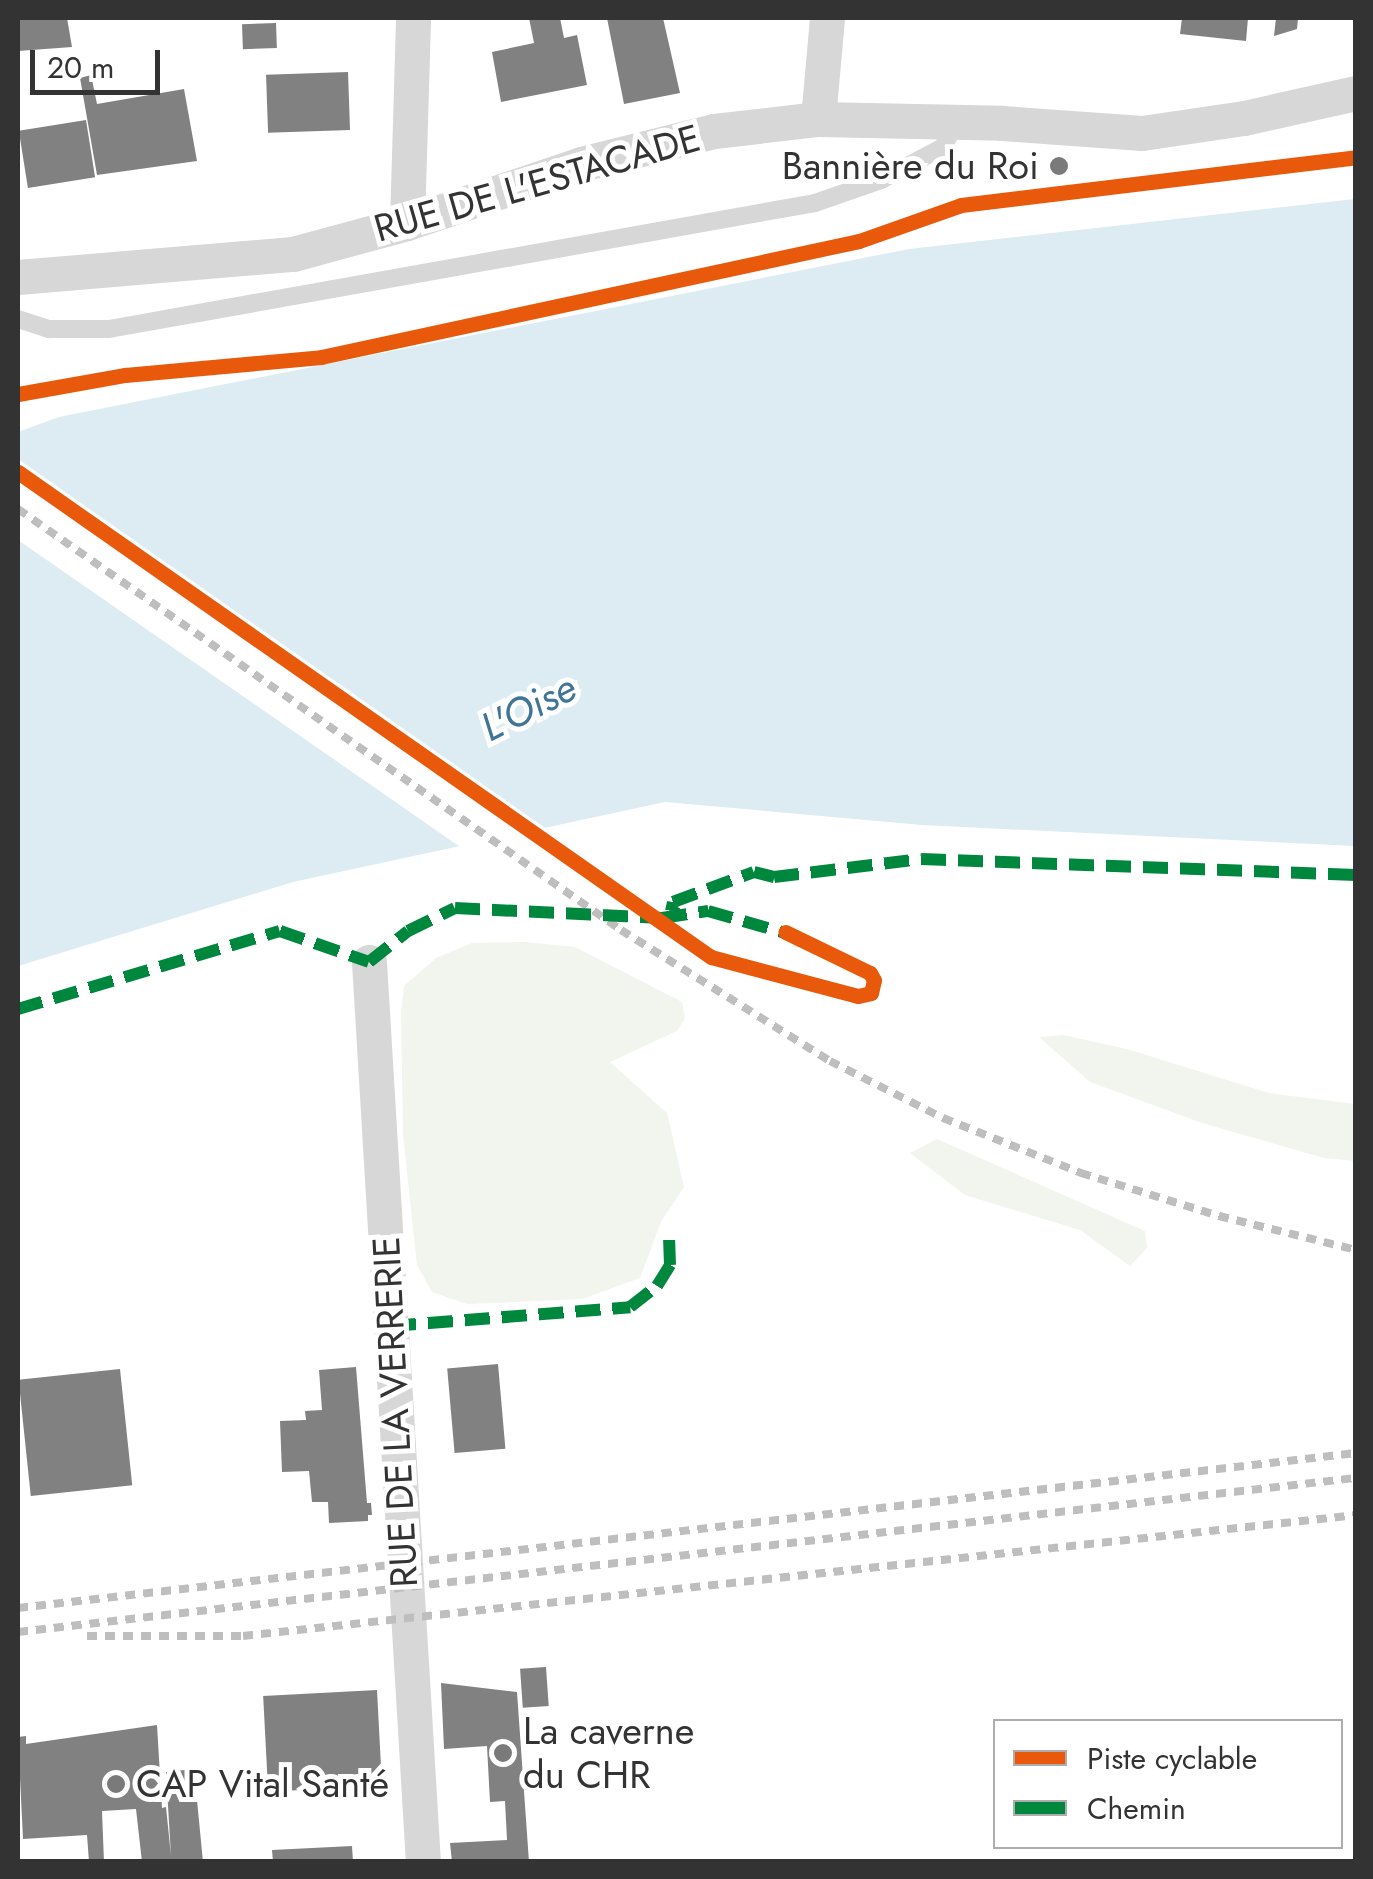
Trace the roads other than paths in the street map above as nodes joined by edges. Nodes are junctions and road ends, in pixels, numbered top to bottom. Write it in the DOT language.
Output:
graph roads {
  1 [pos="413,18"];
  2 [pos="827,18"];
  3 [pos="1356,93"];
  4 [pos="818,119"];
  5 [pos="956,124"];
  6 [pos="407,223"];
  7 [pos="18,278"];
  8 [pos="18,319"];
  9 [pos="369,962"];
  10 [pos="424,1862"];
  1 -- 6 [label="street"];
  2 -- 4 [label="street"];
  3 -- 5 [label="street, RUE DE L'ESTACADE"];
  4 -- 5 [label="street, RUE DE L'ESTACADE"];
  4 -- 6 [label="street, RUE DE L'ESTACADE"];
  5 -- 8 [label="lane"];
  6 -- 7 [label="street, RUE DE L'ESTACADE"];
  9 -- 10 [label="street, RUE DE LA VERRERIE"];
}
